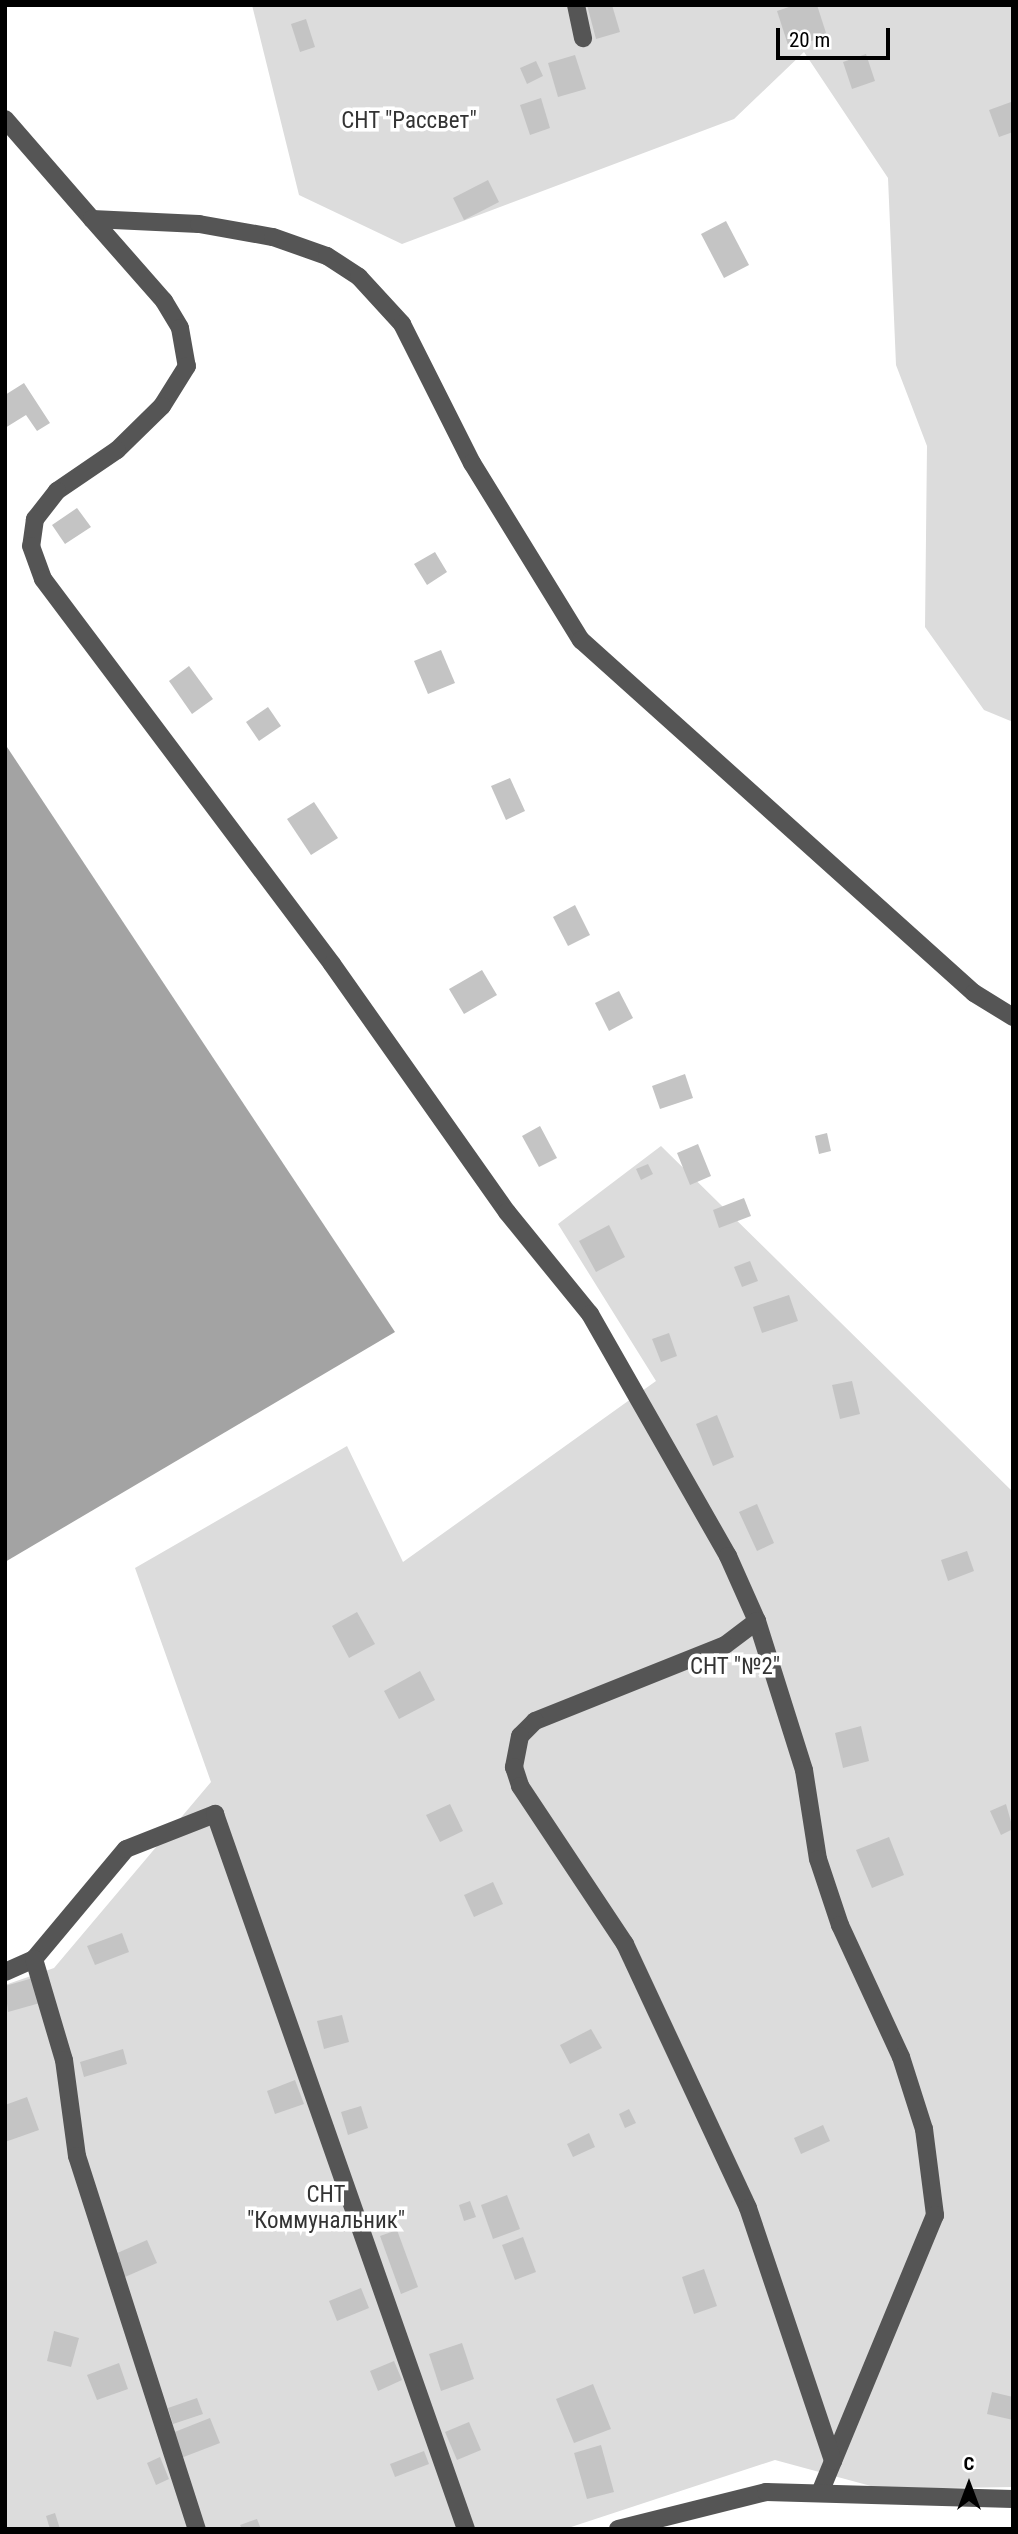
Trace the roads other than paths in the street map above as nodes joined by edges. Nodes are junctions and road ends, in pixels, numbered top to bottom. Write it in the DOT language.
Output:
graph roads {
  1 [pos="576,5"];
  2 [pos="583,38"];
  3 [pos="5,119"];
  4 [pos="92,219"];
  5 [pos="1013,1017"];
  6 [pos="757,1621"];
  7 [pos="34,1959"];
  8 [pos="5,1972"];
  9 [pos="833,2461"];
  10 [pos="820,2492"];
  11 [pos="1013,2499"];
  12 [pos="197,2529"];
  13 [pos="466,2529"];
  14 [pos="618,2529"];
  1 -- 2 [label="lane"];
  3 -- 4 [label="lane"];
  4 -- 5 [label="lane"];
  4 -- 6 [label="lane"];
  6 -- 9 [label="lane"];
  6 -- 9 [label="lane"];
  7 -- 8 [label="lane"];
  7 -- 12 [label="lane"];
  7 -- 13 [label="lane"];
  9 -- 10 [label="lane"];
  10 -- 11 [label="lane"];
  10 -- 14 [label="lane"];
}
